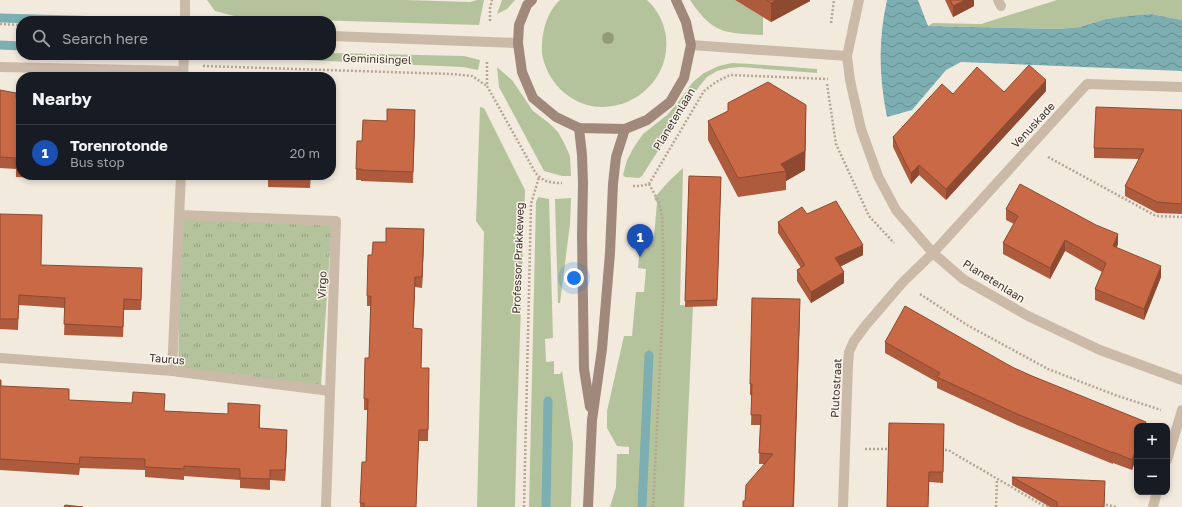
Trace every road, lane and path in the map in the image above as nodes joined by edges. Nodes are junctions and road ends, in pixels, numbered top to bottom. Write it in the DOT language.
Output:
graph roads {
  1 [pos="185,0"];
  2 [pos="492,0"];
  3 [pos="532,0"];
  4 [pos="676,0"];
  5 [pos="859,0"];
  6 [pos="185,16"];
  7 [pos="0,24"];
  8 [pos="16,24"];
  9 [pos="336,36"];
  10 [pos="488,41"];
  11 [pos="518,42"];
  12 [pos="691,45"];
  13 [pos="847,56"];
  14 [pos="184,60"];
  15 [pos="0,67"];
  16 [pos="131,72"];
  17 [pos="183,72"];
  18 [pos="188,72"];
  19 [pos="850,80"];
  20 [pos="487,86"];
  21 [pos="1182,87"];
  22 [pos="579,128"];
  23 [pos="625,129"];
  24 [pos="1030,146"];
  25 [pos="180,180"];
  26 [pos="180,215"];
  27 [pos="1182,217"];
  28 [pos="933,253"];
  29 [pos="903,282"];
  30 [pos="0,358"];
  31 [pos="172,372"];
  32 [pos="1182,380"];
  33 [pos="330,391"];
  34 [pos="1181,413"];
  35 [pos="592,420"];
  36 [pos="845,448"];
  37 [pos="892,449"];
  38 [pos="940,450"];
  39 [pos="1167,459"];
  40 [pos="997,480"];
  41 [pos="1156,495"];
  42 [pos="1096,504"];
  43 [pos="1052,506"];
  44 [pos="326,507"];
  45 [pos="524,507"];
  46 [pos="588,507"];
  47 [pos="653,507"];
  48 [pos="843,507"];
  49 [pos="996,507"];
  50 [pos="1117,507"];
  51 [pos="1153,507"];
  1 -- 6 [label="street"];
  2 -- 10 [label="path, Professor Prakkeweg"];
  3 -- 11 [label="street"];
  4 -- 12 [label="street"];
  5 -- 13 [label="street, Planetenlaan"];
  7 -- 8 [label="path"];
  9 -- 10 [label="street, Geminisingel"];
  10 -- 11 [label="street, Geminisingel"];
  10 -- 20 [label="path, Professor Prakkeweg"];
  11 -- 22 [label="street"];
  12 -- 13 [label="street"];
  12 -- 23 [label="street"];
  13 -- 19 [label="street, Planetenlaan"];
  14 -- 17 [label="street"];
  15 -- 16 [label="street"];
  18 -- 20 [label="path, Geminisingel"];
  19 -- 28 [label="street, Planetenlaan"];
  19 -- 47 [label="path, Planetenlaan"];
  20 -- 45 [label="path, Professor Prakkeweg"];
  21 -- 24 [label="street, Venuskade"];
  22 -- 23 [label="street"];
  22 -- 35 [label="street"];
  23 -- 35 [label="street"];
  24 -- 27 [label="path"];
  24 -- 28 [label="street, Venuskade"];
  25 -- 26 [label="street"];
  26 -- 31 [label="street"];
  26 -- 33 [label="street, Virgo"];
  28 -- 29 [label="street, Plutostraat"];
  28 -- 32 [label="street, Planetenlaan"];
  29 -- 34 [label="path"];
  29 -- 36 [label="street, Plutostraat"];
  30 -- 31 [label="street, Taurus"];
  31 -- 33 [label="street, Taurus"];
  33 -- 44 [label="street, Virgo"];
  34 -- 39 [label="street"];
  35 -- 46 [label="street"];
  36 -- 37 [label="path"];
  36 -- 48 [label="street, Plutostraat"];
  38 -- 40 [label="path"];
  40 -- 43 [label="path"];
  40 -- 49 [label="path"];
  41 -- 51 [label="street"];
  42 -- 50 [label="path"];
}
